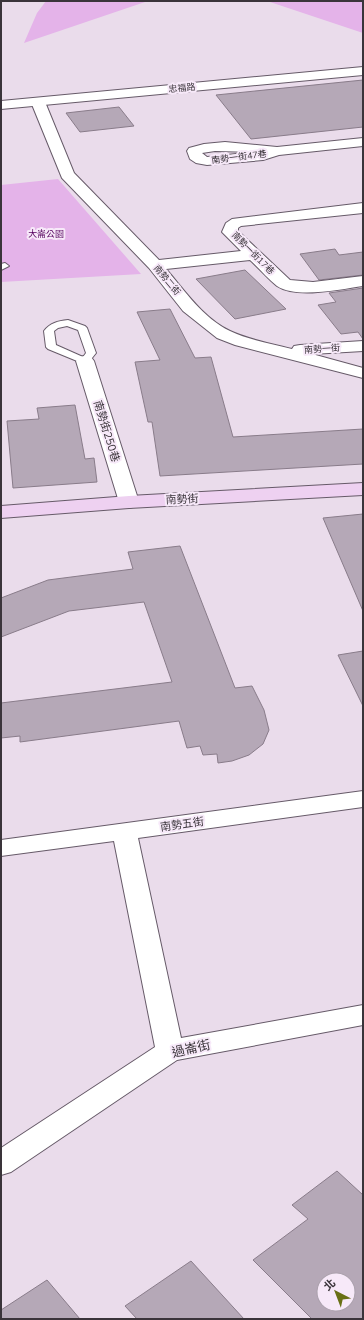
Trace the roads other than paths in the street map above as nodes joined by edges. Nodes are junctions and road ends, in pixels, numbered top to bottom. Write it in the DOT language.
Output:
graph roads {
  1 [pos="363,71"];
  2 [pos="38,102"];
  3 [pos="1,105"];
  4 [pos="363,142"];
  5 [pos="277,151"];
  6 [pos="363,208"];
  7 [pos="254,255"];
  8 [pos="155,265"];
  9 [pos="363,281"];
  10 [pos="363,346"];
  11 [pos="281,352"];
  12 [pos="85,361"];
  13 [pos="363,373"];
  14 [pos="363,489"];
  15 [pos="129,502"];
  16 [pos="1,512"];
  17 [pos="363,799"];
  18 [pos="124,832"];
  19 [pos="1,848"];
  20 [pos="363,1015"];
  21 [pos="170,1051"];
  22 [pos="1,1163"];
  1 -- 2 [label="street, 忠福路"];
  2 -- 3 [label="street, 忠福路"];
  2 -- 8 [label="street, 南勢二街"];
  4 -- 5 [label="street, 南勢一街47巷"];
  6 -- 7 [label="street, 南勢一街17巷"];
  7 -- 8 [label="street"];
  7 -- 9 [label="street, 南勢一街17巷"];
  8 -- 11 [label="street, 南勢二街"];
  10 -- 11 [label="street, 南勢一街"];
  11 -- 13 [label="street, 南勢二街"];
  12 -- 12 [label="lane"];
  12 -- 15 [label="street, 南勢街250巷"];
  14 -- 15 [label="main road, 南勢街"];
  15 -- 16 [label="main road, 南勢街"];
  17 -- 18 [label="street, 南勢五街"];
  18 -- 19 [label="street, 南勢五街"];
  18 -- 21 [label="street"];
  20 -- 21 [label="street, 過崙街"];
  21 -- 22 [label="street, 過崙街"];
}
